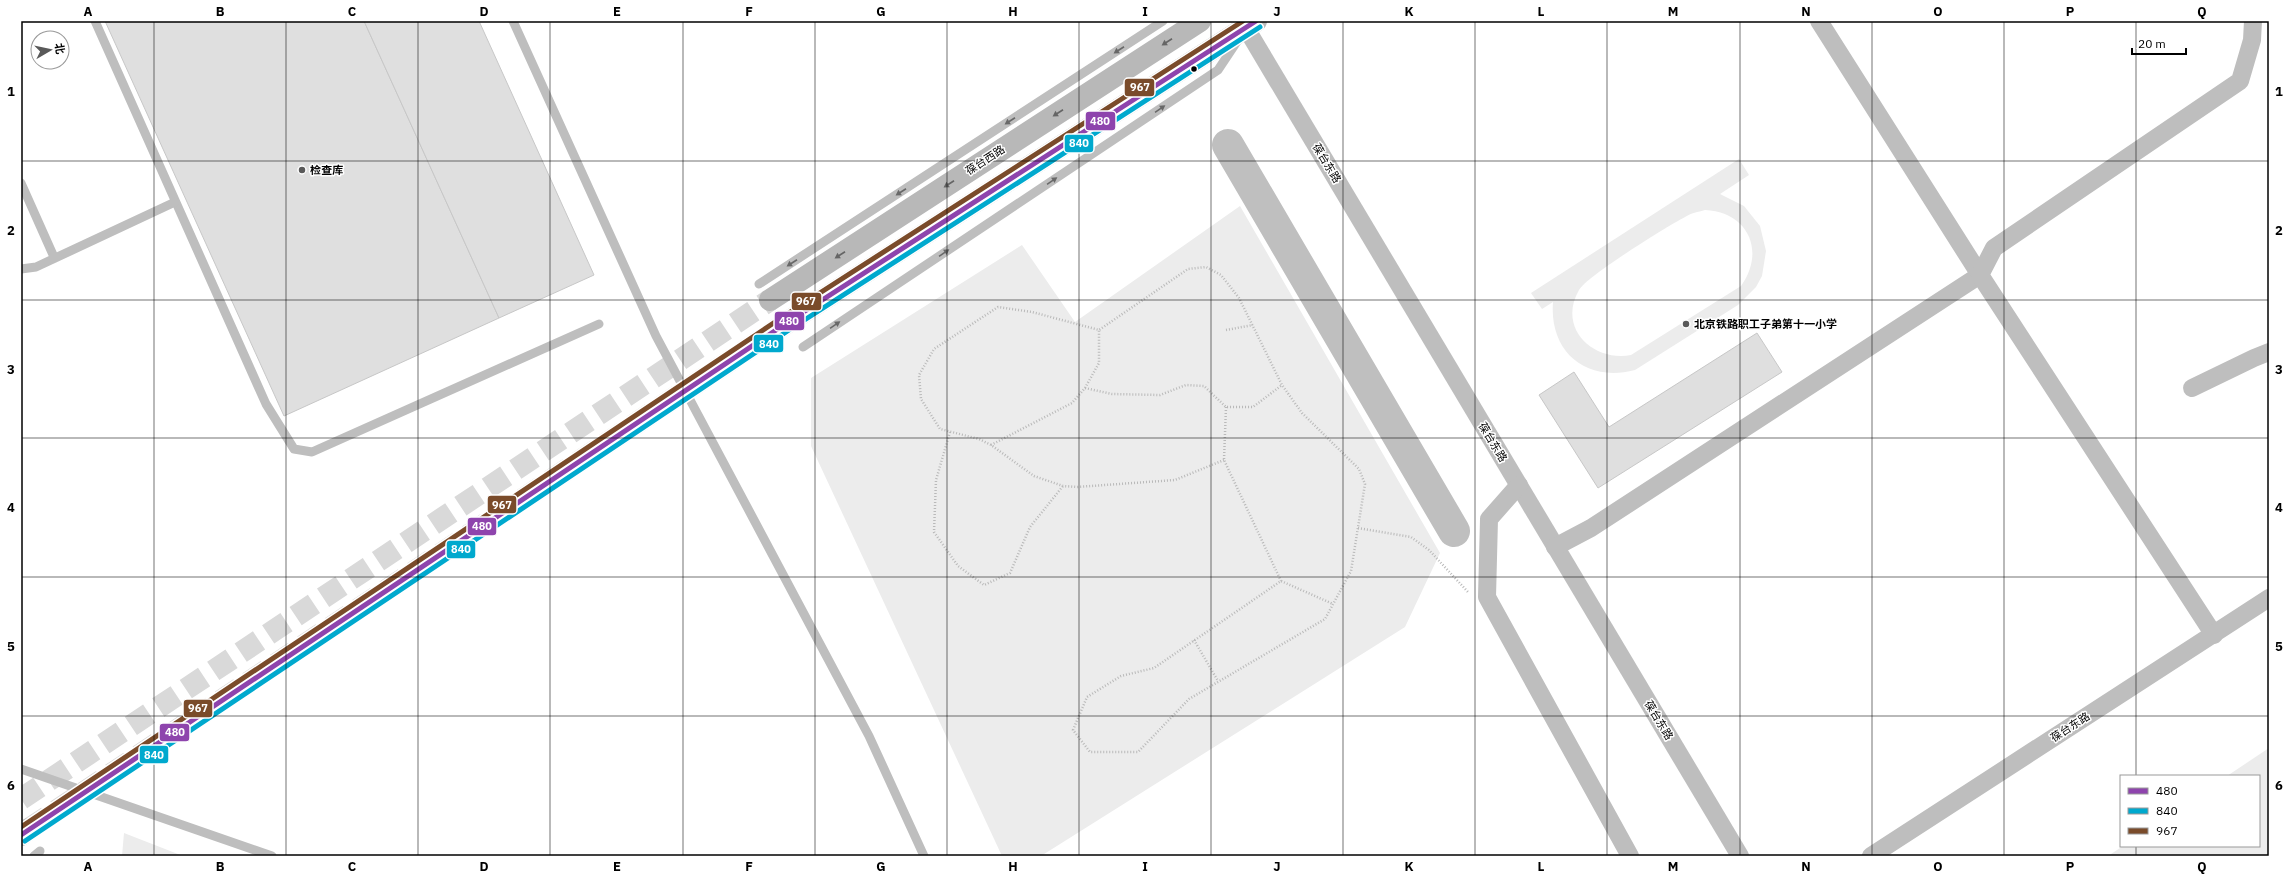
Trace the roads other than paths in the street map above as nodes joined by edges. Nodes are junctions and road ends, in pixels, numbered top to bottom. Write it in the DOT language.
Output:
graph roads {
  1 [pos="95,21"];
  2 [pos="513,21"];
  3 [pos="1163,21"];
  4 [pos="1200,21"];
  5 [pos="2253,21"];
  6 [pos="1822,22"];
  7 [pos="1251,24"];
  8 [pos="21,183"];
  9 [pos="175,202"];
  10 [pos="54,258"];
  11 [pos="21,269"];
  12 [pos="1980,276"];
  13 [pos="765,292"];
  14 [pos="788,322"];
  15 [pos="599,324"];
  16 [pos="803,346"];
  17 [pos="2269,352"];
  18 [pos="2192,388"];
  19 [pos="1518,485"];
  20 [pos="1555,547"];
  21 [pos="2269,598"];
  22 [pos="2214,634"];
  23 [pos="21,769"];
  24 [pos="272,856"];
  25 [pos="924,856"];
  26 [pos="1630,856"];
  27 [pos="1740,856"];
  28 [pos="1871,856"];
  1 -- 9 [label="lane"];
  2 -- 25 [label="lane"];
  3 -- 13 [label="lane, one-way"];
  4 -- 13 [label="street, 葆台西路, one-way"];
  5 -- 12 [label="street"];
  6 -- 12 [label="street"];
  7 -- 14 [label="street"];
  16 -- 7 [label="lane, one-way"];
  7 -- 19 [label="street, 葆台东路"];
  8 -- 10 [label="lane"];
  9 -- 10 [label="lane"];
  9 -- 15 [label="lane"];
  10 -- 11 [label="lane"];
  12 -- 20 [label="street"];
  12 -- 22 [label="street"];
  17 -- 18 [label="street"];
  19 -- 20 [label="street, 葆台东路"];
  19 -- 26 [label="street"];
  20 -- 27 [label="street, 葆台东路"];
  21 -- 22 [label="street, 葆台东路"];
  22 -- 28 [label="street, 葆台东路"];
  23 -- 24 [label="lane"];
}
